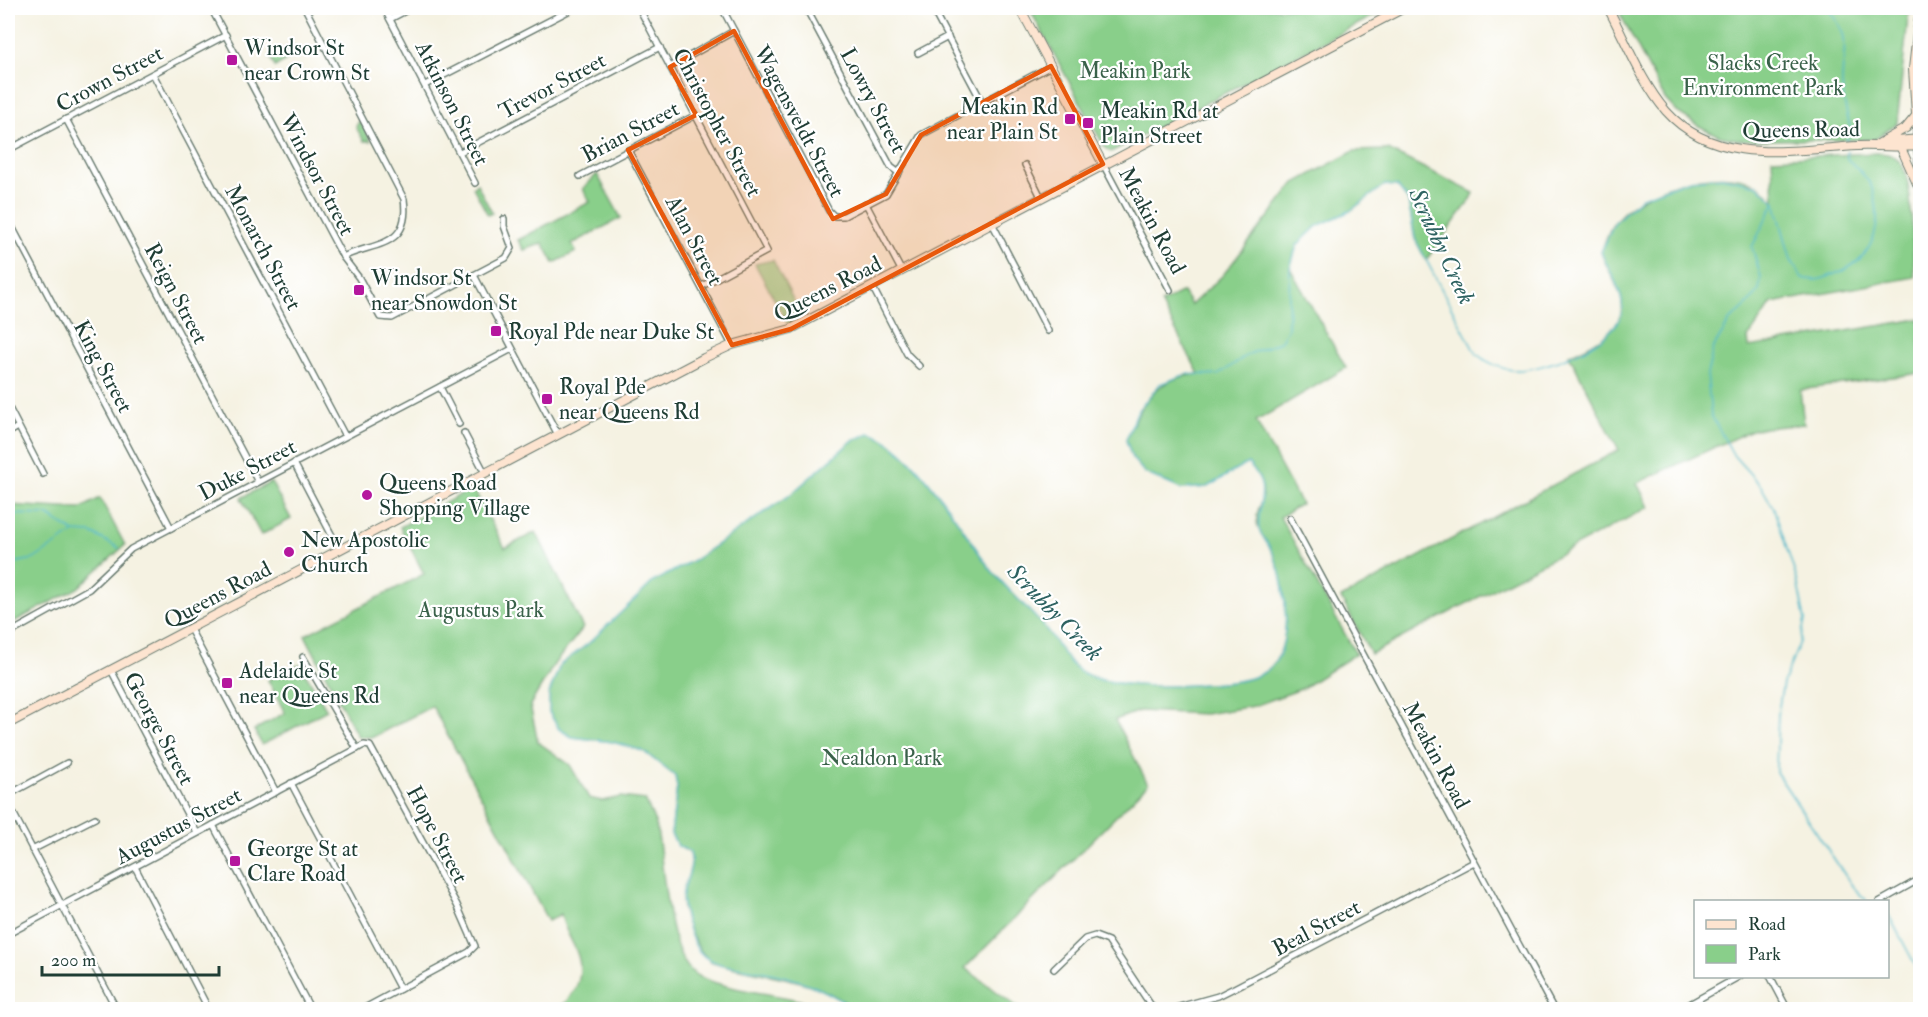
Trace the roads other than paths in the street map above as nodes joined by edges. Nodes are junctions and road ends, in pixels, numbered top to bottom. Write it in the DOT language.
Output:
graph roads {
  1 [pos="211,8"];
  2 [pos="305,8"];
  3 [pos="384,8"];
  4 [pos="411,8"];
  5 [pos="574,8"];
  6 [pos="639,8"];
  7 [pos="722,8"];
  8 [pos="806,8"];
  9 [pos="932,8"];
  10 [pos="1020,8"];
  11 [pos="1404,8"];
  12 [pos="1608,8"];
  13 [pos="1920,8"];
  14 [pos="390,19"];
  15 [pos="734,31"];
  16 [pos="226,35"];
  17 [pos="948,37"];
  18 [pos="660,47"];
  19 [pos="918,53"];
  20 [pos="1051,66"];
  21 [pos="670,67"];
  22 [pos="153,74"];
  23 [pos="425,85"];
  24 [pos="982,102"];
  25 [pos="696,115"];
  26 [pos="1915,117"];
  27 [pos="66,119"];
  28 [pos="1919,142"];
  29 [pos="1887,145"];
  30 [pos="1876,146"];
  31 [pos="1901,147"];
  32 [pos="8,150"];
  33 [pos="628,150"];
  34 [pos="460,152"];
  35 [pos="1103,164"];
  36 [pos="1026,165"];
  37 [pos="1920,172"];
  38 [pos="899,173"];
  39 [pos="580,176"];
  40 [pos="476,183"];
  41 [pos="1920,190"];
  42 [pos="1041,197"];
  43 [pos="866,204"];
  44 [pos="8,219"];
  45 [pos="504,219"];
  46 [pos="992,223"];
  47 [pos="343,257"];
  48 [pos="902,270"];
  49 [pos="474,275"];
  50 [pos="702,286"];
  51 [pos="872,286"];
  52 [pos="1170,290"];
  53 [pos="1048,331"];
  54 [pos="732,345"];
  55 [pos="512,349"];
  56 [pos="920,366"];
  57 [pos="440,387"];
  58 [pos="8,406"];
  59 [pos="459,424"];
  60 [pos="18,427"];
  61 [pos="8,433"];
  62 [pos="464,433"];
  63 [pos="558,435"];
  64 [pos="345,436"];
  65 [pos="294,463"];
  66 [pos="485,473"];
  67 [pos="43,474"];
  68 [pos="258,482"];
  69 [pos="1290,518"];
  70 [pos="171,528"];
  71 [pos="339,549"];
  72 [pos="190,629"];
  73 [pos="8,634"];
  74 [pos="303,657"];
  75 [pos="111,670"];
  76 [pos="8,724"];
  77 [pos="364,745"];
  78 [pos="357,749"];
  79 [pos="67,764"];
  80 [pos="291,783"];
  81 [pos="276,792"];
  82 [pos="8,795"];
  83 [pos="8,803"];
  84 [pos="95,818"];
  85 [pos="213,825"];
  86 [pos="197,833"];
  87 [pos="32,850"];
  88 [pos="1474,862"];
  89 [pos="135,867"];
  90 [pos="1920,879"];
  91 [pos="1883,900"];
  92 [pos="61,906"];
  93 [pos="8,934"];
  94 [pos="1054,969"];
  95 [pos="1736,978"];
  96 [pos="1771,978"];
  97 [pos="400,989"];
  98 [pos="117,1010"];
  99 [pos="209,1010"];
  100 [pos="311,1010"];
  101 [pos="361,1010"];
  102 [pos="1154,1010"];
  103 [pos="1168,1010"];
  104 [pos="1554,1010"];
  105 [pos="1679,1010"];
  106 [pos="1788,1010"];
  1 -- 16 [label="street, Windsor Street"];
  2 -- 47 [label="street"];
  3 -- 14 [label="street, Atkinson Street"];
  4 -- 14 [label="street"];
  5 -- 23 [label="street"];
  6 -- 18 [label="street, Christopher Street"];
  7 -- 15 [label="street, Wagensveldt Street"];
  8 -- 38 [label="street, Lowry Street"];
  9 -- 17 [label="street"];
  10 -- 20 [label="street, Meakin Road"];
  11 -- 35 [label="street, Queens Road"];
  12 -- 30 [label="street, Queens Road"];
  13 -- 26 [label="street"];
  14 -- 23 [label="street, Atkinson Street"];
  15 -- 21 [label="street"];
  15 -- 43 [label="street, Wagensveldt Street"];
  16 -- 22 [label="street, Crown Street"];
  16 -- 47 [label="street, Windsor Street"];
  17 -- 19 [label="street"];
  17 -- 24 [label="street"];
  18 -- 21 [label="street, Christopher Street"];
  18 -- 34 [label="street, Trevor Street"];
  20 -- 24 [label="street"];
  20 -- 35 [label="street, Meakin Road"];
  21 -- 25 [label="street, Christopher Street"];
  22 -- 27 [label="street, Crown Street"];
  22 -- 64 [label="street, Monarch Street"];
  23 -- 34 [label="street, Atkinson Street"];
  24 -- 38 [label="street"];
  25 -- 33 [label="street, Brian Street"];
  25 -- 50 [label="street, Christopher Street"];
  26 -- 28 [label="street"];
  26 -- 30 [label="street"];
  27 -- 32 [label="street, Crown Street"];
  27 -- 68 [label="street, Reign Street"];
  28 -- 29 [label="street, Queens Road"];
  28 -- 31 [label="street, Queens Road"];
  28 -- 37 [label="street"];
  29 -- 30 [label="street, Queens Road"];
  29 -- 31 [label="street, Queens Road"];
  31 -- 41 [label="street"];
  33 -- 39 [label="street, Brian Street"];
  33 -- 50 [label="street, Alan Street"];
  34 -- 40 [label="street, Atkinson Street"];
  35 -- 42 [label="street, Queens Road"];
  35 -- 52 [label="street, Meakin Road"];
  36 -- 42 [label="street"];
  38 -- 43 [label="street"];
  42 -- 46 [label="street, Queens Road"];
  43 -- 48 [label="street"];
  44 -- 70 [label="street, King Street"];
  45 -- 49 [label="street"];
  46 -- 48 [label="street, Queens Road"];
  46 -- 53 [label="street"];
  47 -- 49 [label="street, Windsor Street"];
  48 -- 51 [label="street, Queens Road"];
  49 -- 55 [label="street"];
  50 -- 54 [label="street, Alan Street"];
  51 -- 54 [label="street, Queens Road"];
  51 -- 56 [label="street"];
  54 -- 63 [label="street, Queens Road"];
  55 -- 57 [label="street, Duke Street"];
  55 -- 63 [label="street"];
  57 -- 59 [label="street"];
  57 -- 64 [label="street, Duke Street"];
  58 -- 60 [label="street"];
  60 -- 61 [label="street"];
  60 -- 67 [label="street"];
  62 -- 66 [label="street"];
  63 -- 66 [label="street, Queens Road"];
  64 -- 65 [label="street, Duke Street"];
  65 -- 68 [label="street, Duke Street"];
  65 -- 71 [label="street"];
  66 -- 71 [label="street, Queens Road"];
  68 -- 70 [label="street, Duke Street"];
  69 -- 88 [label="street, Meakin Road"];
  70 -- 73 [label="street, Duke Street"];
  71 -- 72 [label="street, Queens Road"];
  72 -- 75 [label="street, Queens Road"];
  72 -- 81 [label="street"];
  74 -- 78 [label="street"];
  75 -- 76 [label="street, Queens Road"];
  75 -- 86 [label="street, George Street"];
  77 -- 78 [label="street, Augustus Street"];
  77 -- 97 [label="street, Hope Street"];
  78 -- 80 [label="street, Augustus Street"];
  79 -- 82 [label="street"];
  80 -- 81 [label="street, Augustus Street"];
  80 -- 97 [label="street"];
  81 -- 85 [label="street, Augustus Street"];
  83 -- 87 [label="street"];
  84 -- 87 [label="street"];
  85 -- 86 [label="street, Augustus Street"];
  85 -- 100 [label="street"];
  86 -- 89 [label="street, Augustus Street"];
  87 -- 92 [label="street"];
  88 -- 103 [label="street, Beal Street"];
  88 -- 104 [label="street, Meakin Road"];
  89 -- 92 [label="street, Augustus Street"];
  89 -- 99 [label="street"];
  90 -- 91 [label="street"];
  92 -- 93 [label="street, Augustus Street"];
  92 -- 98 [label="street"];
  94 -- 102 [label="street"];
  95 -- 105 [label="street"];
  96 -- 106 [label="street"];
  97 -- 101 [label="street"];
}
